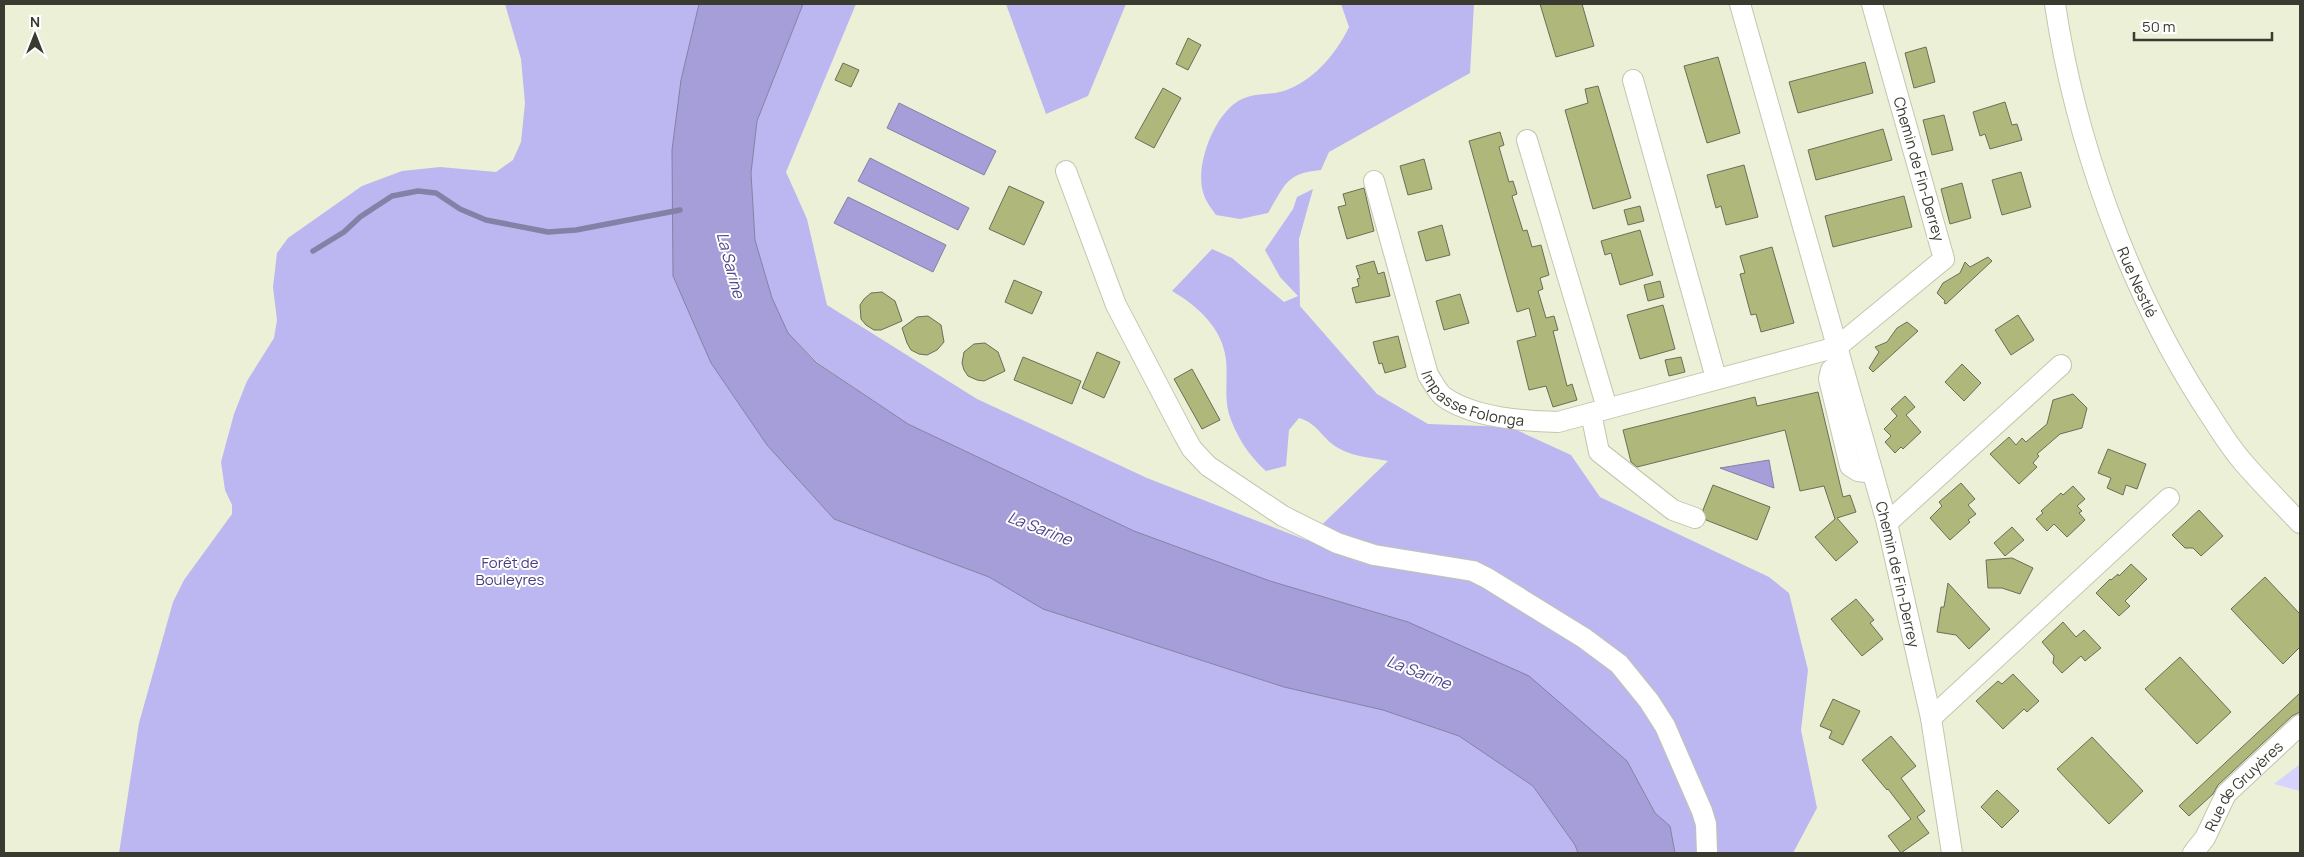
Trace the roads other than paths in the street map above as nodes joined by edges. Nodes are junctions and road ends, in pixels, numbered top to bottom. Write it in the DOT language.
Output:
graph roads {
  1 [pos="1740,4"];
  2 [pos="1872,4"];
  3 [pos="2055,4"];
  4 [pos="1634,80"];
  5 [pos="1526,140"];
  6 [pos="1066,171"];
  7 [pos="1374,181"];
  8 [pos="1839,355"];
  9 [pos="2061,365"];
  10 [pos="1716,378"];
  11 [pos="1599,410"];
  12 [pos="2169,498"];
  13 [pos="1695,518"];
  14 [pos="1888,523"];
  15 [pos="2300,523"];
  16 [pos="1931,718"];
  17 [pos="2300,725"];
  18 [pos="1707,853"];
  19 [pos="1952,853"];
  20 [pos="2193,853"];
  1 -- 8 [label="street, Chemin de Fin-Derrey"];
  2 -- 8 [label="street, Chemin de Fin-Derrey"];
  3 -- 15 [label="street, Rue Nestlé"];
  4 -- 10 [label="street"];
  5 -- 11 [label="street"];
  6 -- 18 [label="street"];
  7 -- 11 [label="street, Impasse Folonga"];
  8 -- 10 [label="street, Impasse Folonga"];
  8 -- 14 [label="street, Chemin de Fin-Derrey"];
  9 -- 14 [label="street"];
  10 -- 11 [label="street, Impasse Folonga"];
  11 -- 13 [label="street"];
  12 -- 16 [label="street"];
  14 -- 16 [label="street, Chemin de Fin-Derrey"];
  16 -- 19 [label="street, Chemin de Fin-Derrey"];
  17 -- 20 [label="street, Rue de Gruyères"];
}
